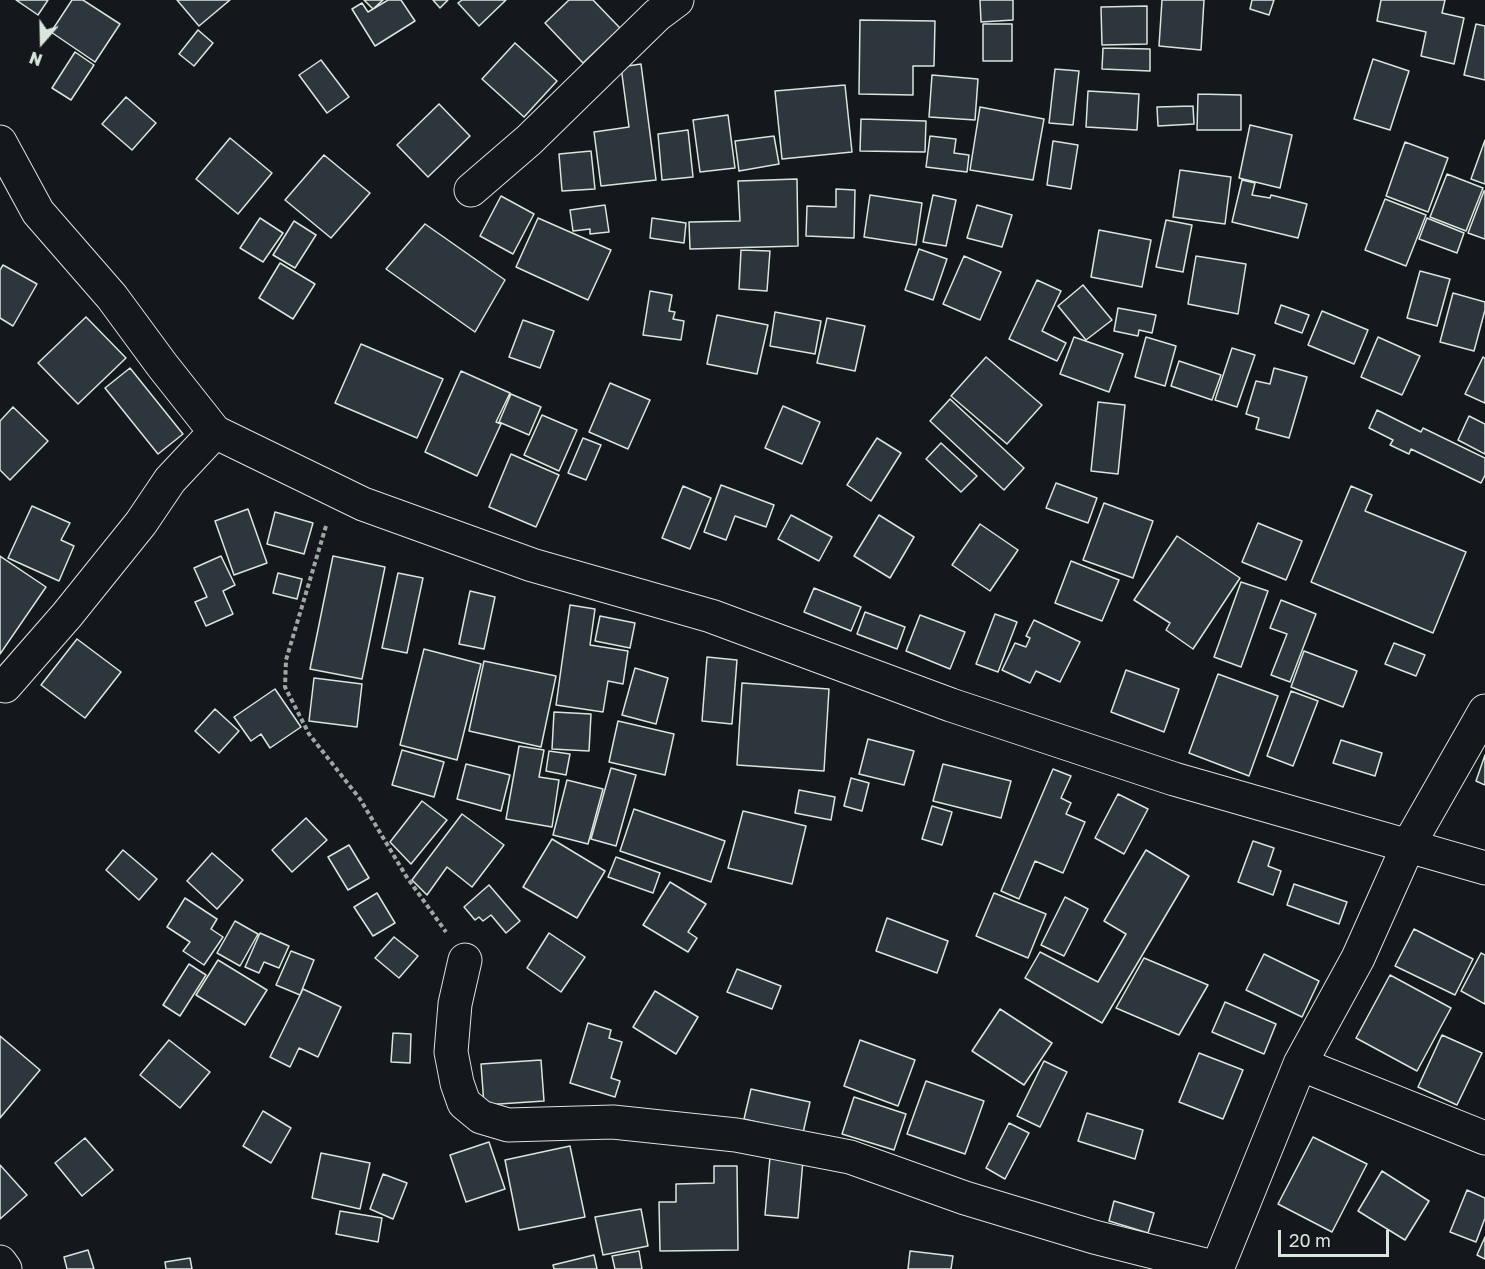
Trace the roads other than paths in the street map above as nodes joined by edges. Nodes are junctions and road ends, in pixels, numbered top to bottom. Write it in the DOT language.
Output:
graph roads {
  1 [pos="677,0"];
  2 [pos="0,142"];
  3 [pos="471,190"];
  4 [pos="215,432"];
  5 [pos="5,686"];
  6 [pos="1485,711"];
  7 [pos="1408,846"];
  8 [pos="1485,868"];
  9 [pos="465,960"];
  10 [pos="1300,1064"];
  11 [pos="1485,1138"];
  12 [pos="0,1262"];
  13 [pos="5,1269"];
  14 [pos="1217,1269"];
  1 -- 3 [label="street"];
  2 -- 4 [label="street"];
  4 -- 5 [label="street"];
  4 -- 7 [label="street"];
  6 -- 7 [label="street"];
  7 -- 8 [label="street"];
  7 -- 10 [label="street"];
  9 -- 14 [label="street"];
  10 -- 11 [label="street"];
  10 -- 14 [label="street"];
  12 -- 13 [label="street"];
}
